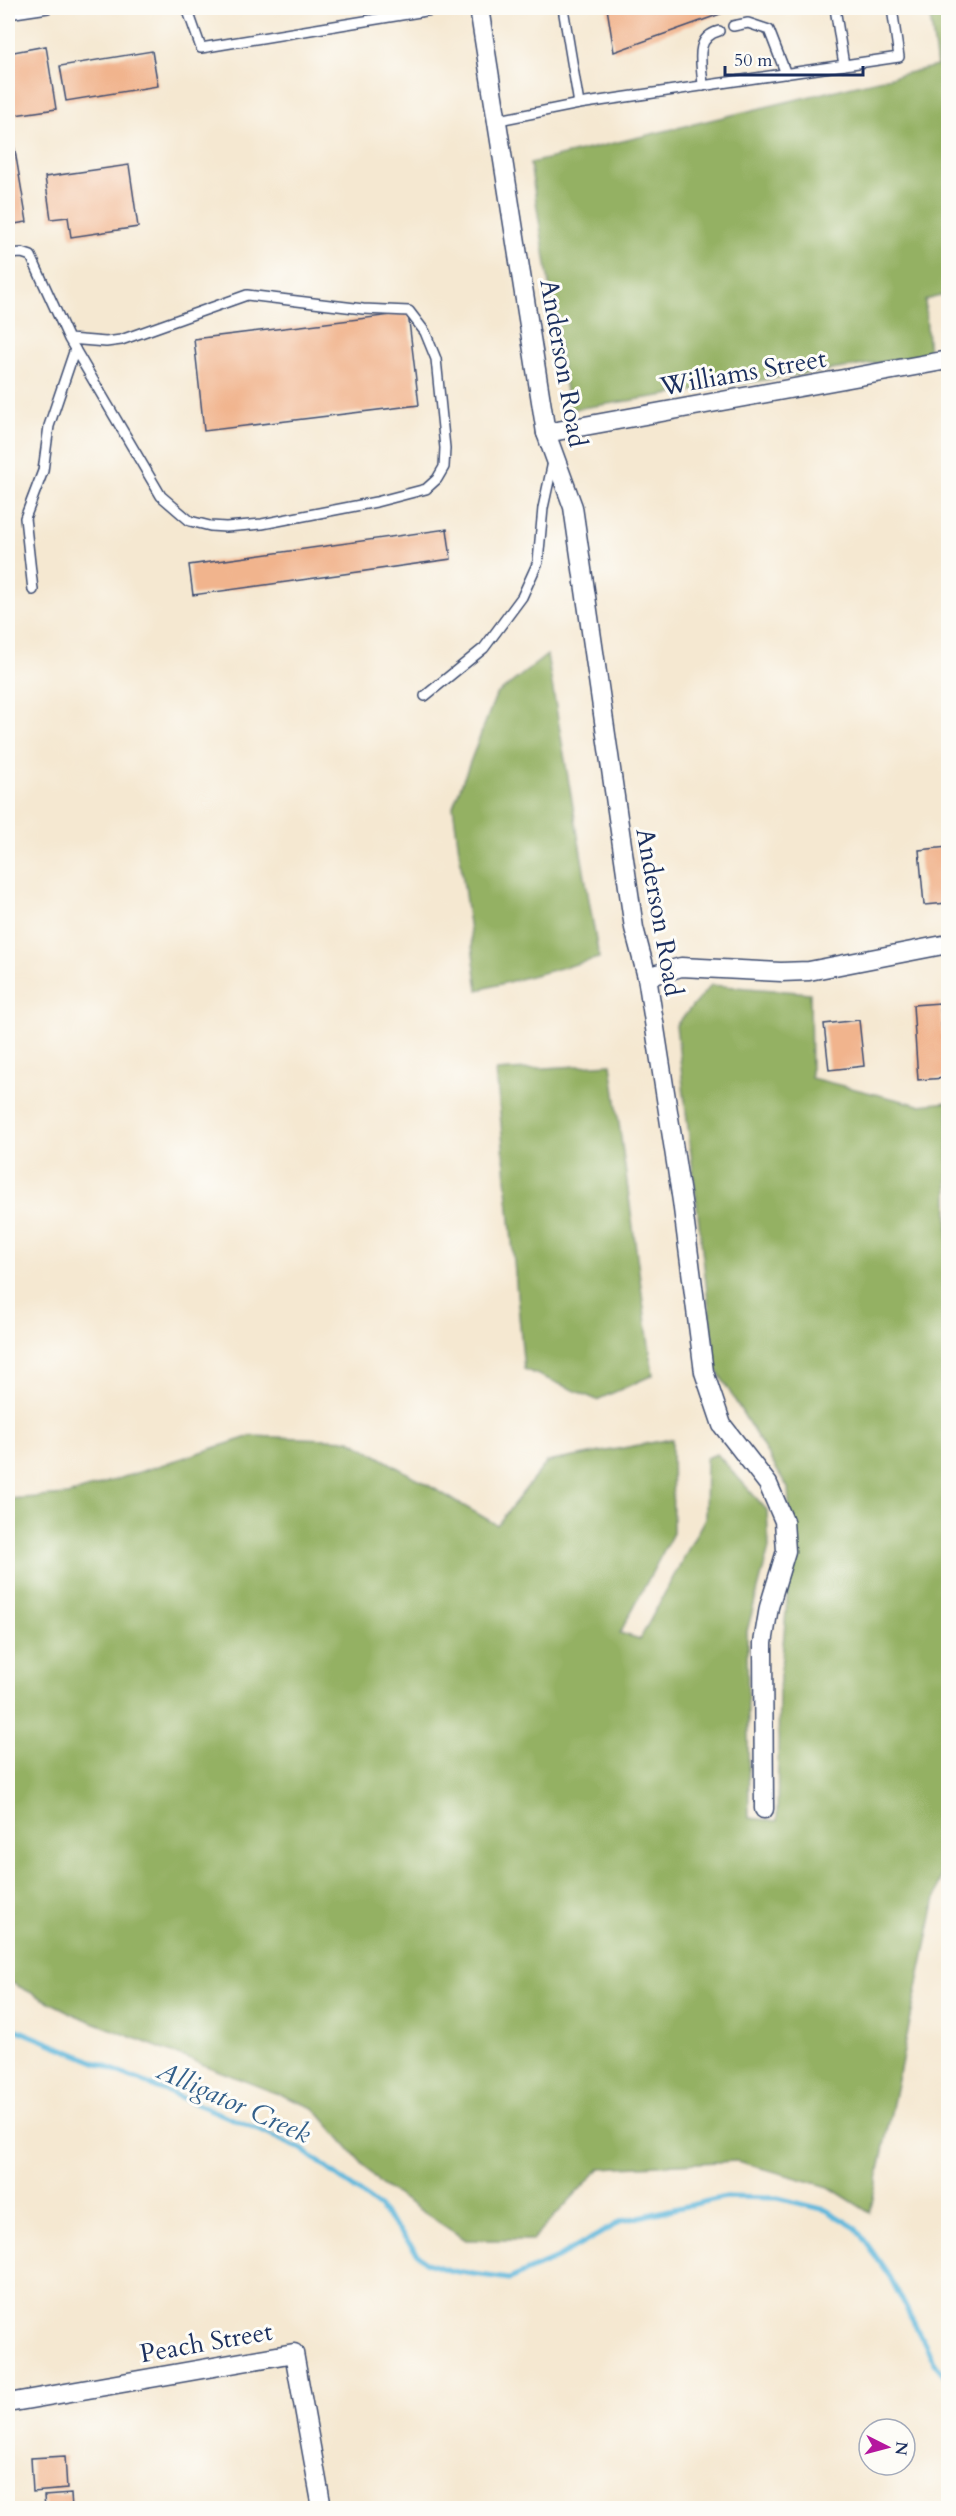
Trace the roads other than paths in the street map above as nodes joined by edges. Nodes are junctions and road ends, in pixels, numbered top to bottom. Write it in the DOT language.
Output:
graph roads {
  1 [pos="48,8"];
  2 [pos="188,8"];
  3 [pos="444,8"];
  4 [pos="479,8"];
  5 [pos="563,8"];
  6 [pos="836,8"];
  7 [pos="892,8"];
  8 [pos="8,14"];
  9 [pos="733,26"];
  10 [pos="719,31"];
  11 [pos="844,65"];
  12 [pos="786,74"];
  13 [pos="703,86"];
  14 [pos="579,104"];
  15 [pos="499,120"];
  16 [pos="8,254"];
  17 [pos="69,339"];
  18 [pos="75,349"];
  19 [pos="948,360"];
  20 [pos="546,434"];
  21 [pos="554,456"];
  22 [pos="33,590"];
  23 [pos="425,696"];
  24 [pos="948,944"];
  25 [pos="647,977"];
  26 [pos="764,1809"];
  27 [pos="8,2403"];
  28 [pos="322,2508"];
  1 -- 8 [label="lane"];
  2 -- 3 [label="lane"];
  4 -- 15 [label="street, Anderson Road"];
  5 -- 14 [label="lane"];
  6 -- 11 [label="lane"];
  7 -- 11 [label="lane"];
  9 -- 12 [label="lane"];
  10 -- 13 [label="lane"];
  11 -- 12 [label="lane"];
  12 -- 13 [label="lane"];
  13 -- 14 [label="lane"];
  14 -- 15 [label="lane"];
  15 -- 20 [label="street, Anderson Road"];
  16 -- 17 [label="lane"];
  17 -- 18 [label="lane"];
  17 -- 18 [label="lane"];
  18 -- 22 [label="lane"];
  19 -- 20 [label="street, Williams Street"];
  20 -- 21 [label="street, Anderson Road"];
  21 -- 23 [label="lane"];
  21 -- 25 [label="street, Anderson Road"];
  24 -- 25 [label="street"];
  25 -- 26 [label="street, Anderson Road"];
  27 -- 28 [label="street, Peach Street"];
}
